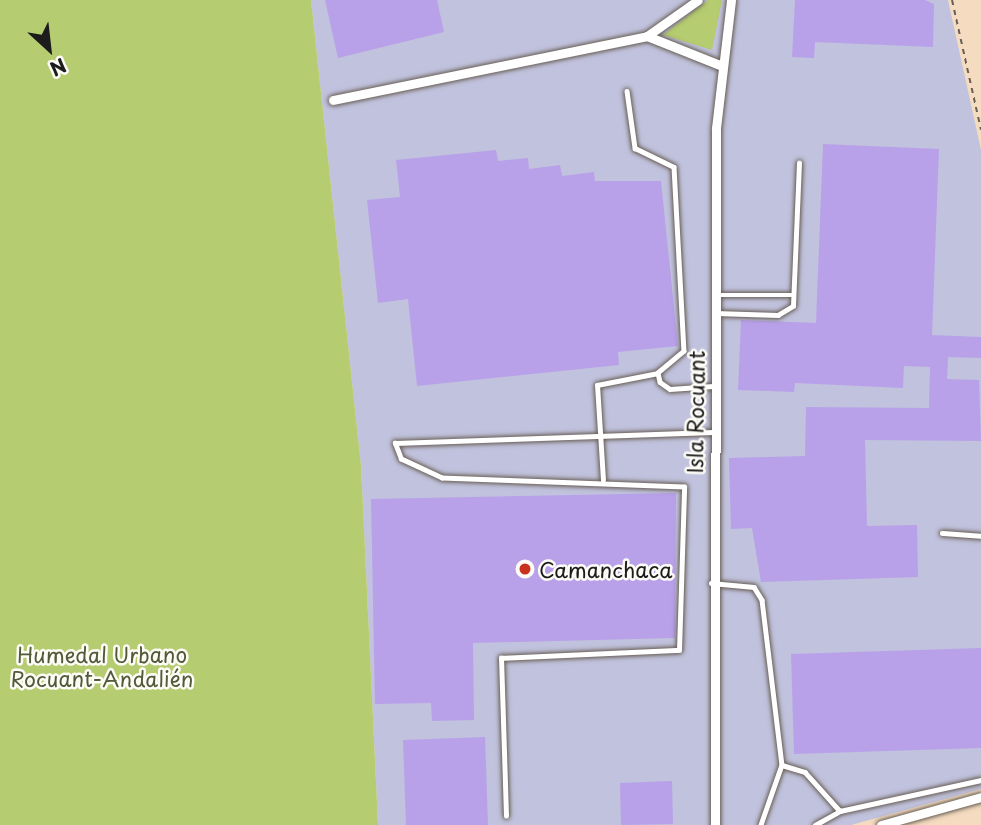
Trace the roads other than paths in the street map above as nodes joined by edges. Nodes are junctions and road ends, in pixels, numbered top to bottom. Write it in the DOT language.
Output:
graph roads {
  1 [pos="698,0"];
  2 [pos="731,0"];
  3 [pos="647,36"];
  4 [pos="720,65"];
  5 [pos="627,92"];
  6 [pos="333,100"];
  7 [pos="799,163"];
  8 [pos="714,295"];
  9 [pos="792,295"];
  10 [pos="714,313"];
  11 [pos="658,373"];
  12 [pos="713,386"];
  13 [pos="713,432"];
  14 [pos="600,436"];
  15 [pos="603,480"];
  16 [pos="942,533"];
  17 [pos="981,536"];
  18 [pos="711,583"];
  19 [pos="782,765"];
  20 [pos="981,780"];
  21 [pos="981,797"];
  22 [pos="840,811"];
  23 [pos="506,816"];
  24 [pos="715,825"];
  25 [pos="761,825"];
  26 [pos="815,825"];
  27 [pos="881,825"];
  1 -- 3 [label="street"];
  2 -- 4 [label="street, Isla Rocuant"];
  3 -- 4 [label="street"];
  3 -- 6 [label="street"];
  4 -- 8 [label="street, Isla Rocuant"];
  5 -- 11 [label="lane"];
  7 -- 9 [label="lane"];
  8 -- 9 [label="lane"];
  8 -- 10 [label="street, Isla Rocuant"];
  9 -- 10 [label="lane"];
  10 -- 12 [label="street, Isla Rocuant"];
  11 -- 12 [label="lane"];
  11 -- 14 [label="lane"];
  12 -- 13 [label="street, Isla Rocuant"];
  13 -- 14 [label="lane"];
  13 -- 18 [label="street, Isla Rocuant"];
  14 -- 15 [label="lane"];
  14 -- 15 [label="lane"];
  15 -- 23 [label="lane"];
  16 -- 17 [label="lane"];
  18 -- 19 [label="lane"];
  18 -- 24 [label="street, Isla Rocuant"];
  19 -- 22 [label="lane"];
  19 -- 25 [label="lane"];
  20 -- 22 [label="lane"];
  21 -- 27 [label="street"];
  22 -- 26 [label="lane"];
}
